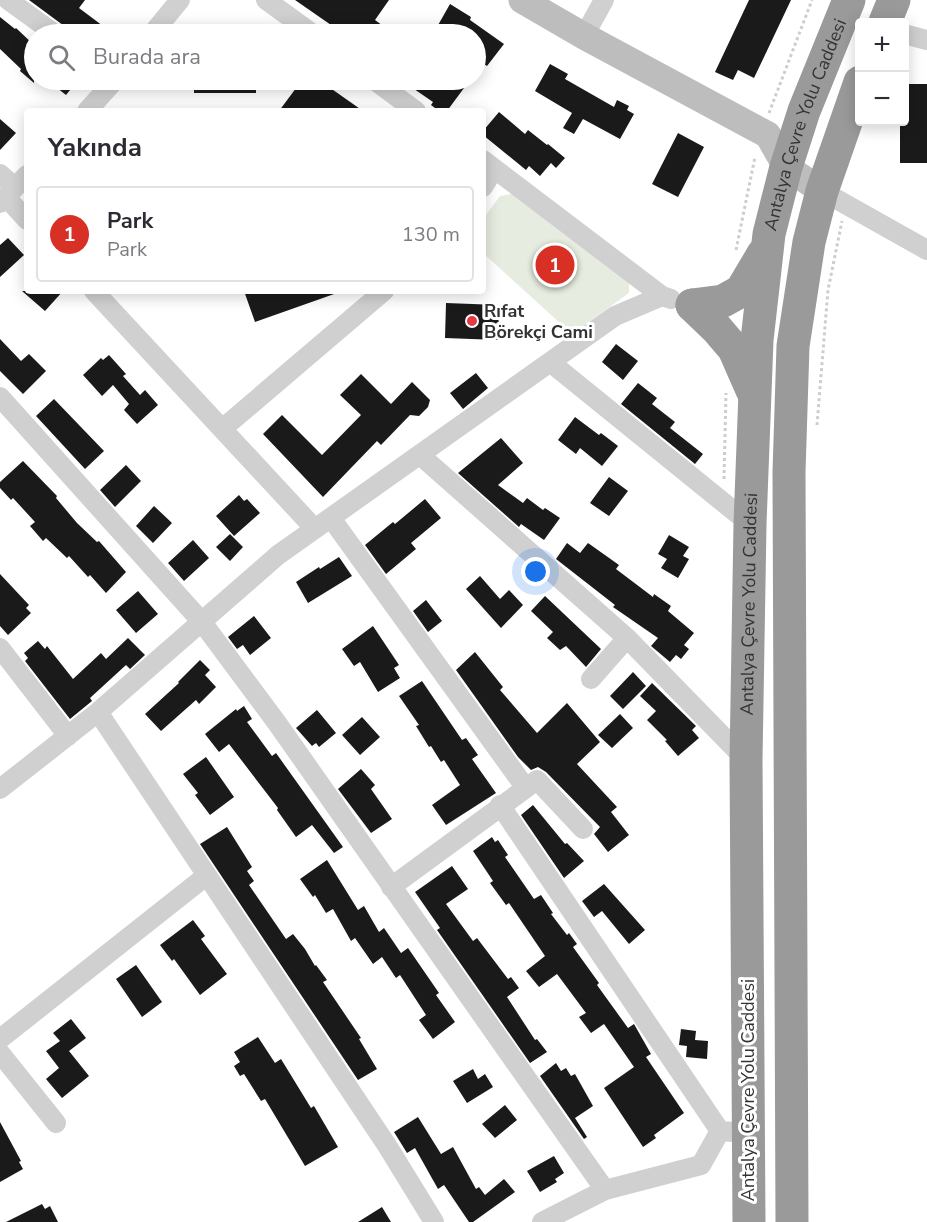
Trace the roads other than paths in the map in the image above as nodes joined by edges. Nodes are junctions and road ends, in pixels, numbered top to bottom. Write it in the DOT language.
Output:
graph roads {
  1 [pos="8,0"];
  2 [pos="180,0"];
  3 [pos="266,0"];
  4 [pos="522,0"];
  5 [pos="604,0"];
  6 [pos="849,0"];
  7 [pos="894,0"];
  8 [pos="887,18"];
  9 [pos="41,24"];
  10 [pos="160,24"];
  11 [pos="299,24"];
  12 [pos="909,35"];
  13 [pos="584,36"];
  14 [pos="927,40"];
  15 [pos="106,90"];
  16 [pos="388,90"];
  17 [pos="855,104"];
  18 [pos="90,108"];
  19 [pos="412,108"];
  20 [pos="489,164"];
  21 [pos="786,167"];
  22 [pos="0,174"];
  23 [pos="12,190"];
  24 [pos="834,198"];
  25 [pos="24,214"];
  26 [pos="767,247"];
  27 [pos="927,250"];
  28 [pos="96,294"];
  29 [pos="380,294"];
  30 [pos="677,300"];
  31 [pos="550,362"];
  32 [pos="0,397"];
  33 [pos="755,397"];
  34 [pos="222,429"];
  35 [pos="420,455"];
  36 [pos="323,523"];
  37 [pos="750,524"];
  38 [pos="202,622"];
  39 [pos="627,638"];
  40 [pos="0,648"];
  41 [pos="591,679"];
  42 [pos="98,712"];
  43 [pos="68,736"];
  44 [pos="746,760"];
  45 [pos="525,788"];
  46 [pos="0,789"];
  47 [pos="500,806"];
  48 [pos="583,829"];
  49 [pos="206,876"];
  50 [pos="391,887"];
  51 [pos="0,1039"];
  52 [pos="0,1053"];
  53 [pos="56,1123"];
  54 [pos="734,1132"];
  55 [pos="605,1190"];
  56 [pos="434,1222"];
  57 [pos="542,1222"];
  58 [pos="749,1222"];
  59 [pos="792,1222"];
  1 -- 9 [label="street"];
  2 -- 10 [label="street"];
  3 -- 11 [label="street"];
  4 -- 13 [label="street"];
  5 -- 13 [label="street"];
  6 -- 21 [label="highway, Antalya Çevre Yolu Caddesi"];
  7 -- 8 [label="highway"];
  12 -- 14 [label="street"];
  13 -- 21 [label="street"];
  15 -- 18 [label="street"];
  16 -- 19 [label="street"];
  17 -- 24 [label="highway, Antalya Çevre Yolu Caddesi"];
  20 -- 30 [label="street"];
  21 -- 24 [label="street"];
  21 -- 26 [label="highway, Antalya Çevre Yolu Caddesi"];
  22 -- 23 [label="street"];
  23 -- 25 [label="street"];
  24 -- 27 [label="street"];
  24 -- 59 [label="highway, Antalya Çevre Yolu Caddesi"];
  26 -- 30 [label="highway"];
  26 -- 33 [label="highway, Antalya Çevre Yolu Caddesi"];
  28 -- 34 [label="street"];
  29 -- 34 [label="street"];
  30 -- 31 [label="street"];
  30 -- 33 [label="highway"];
  31 -- 35 [label="street"];
  31 -- 37 [label="street"];
  32 -- 38 [label="street"];
  33 -- 37 [label="highway, Antalya Çevre Yolu Caddesi"];
  34 -- 36 [label="street"];
  35 -- 36 [label="street"];
  35 -- 39 [label="street"];
  36 -- 38 [label="street"];
  36 -- 45 [label="street"];
  37 -- 44 [label="highway, Antalya Çevre Yolu Caddesi"];
  38 -- 42 [label="street"];
  38 -- 50 [label="street"];
  39 -- 41 [label="street"];
  39 -- 44 [label="street"];
  40 -- 43 [label="street"];
  42 -- 43 [label="street"];
  42 -- 49 [label="street"];
  43 -- 46 [label="street"];
  44 -- 54 [label="highway, Antalya Çevre Yolu Caddesi"];
  45 -- 47 [label="street"];
  45 -- 48 [label="street"];
  47 -- 50 [label="street"];
  47 -- 54 [label="street"];
  49 -- 51 [label="street"];
  49 -- 56 [label="street"];
  50 -- 55 [label="street"];
  52 -- 53 [label="street"];
  54 -- 55 [label="street"];
  54 -- 58 [label="highway, Antalya Çevre Yolu Caddesi"];
  55 -- 57 [label="street"];
}
